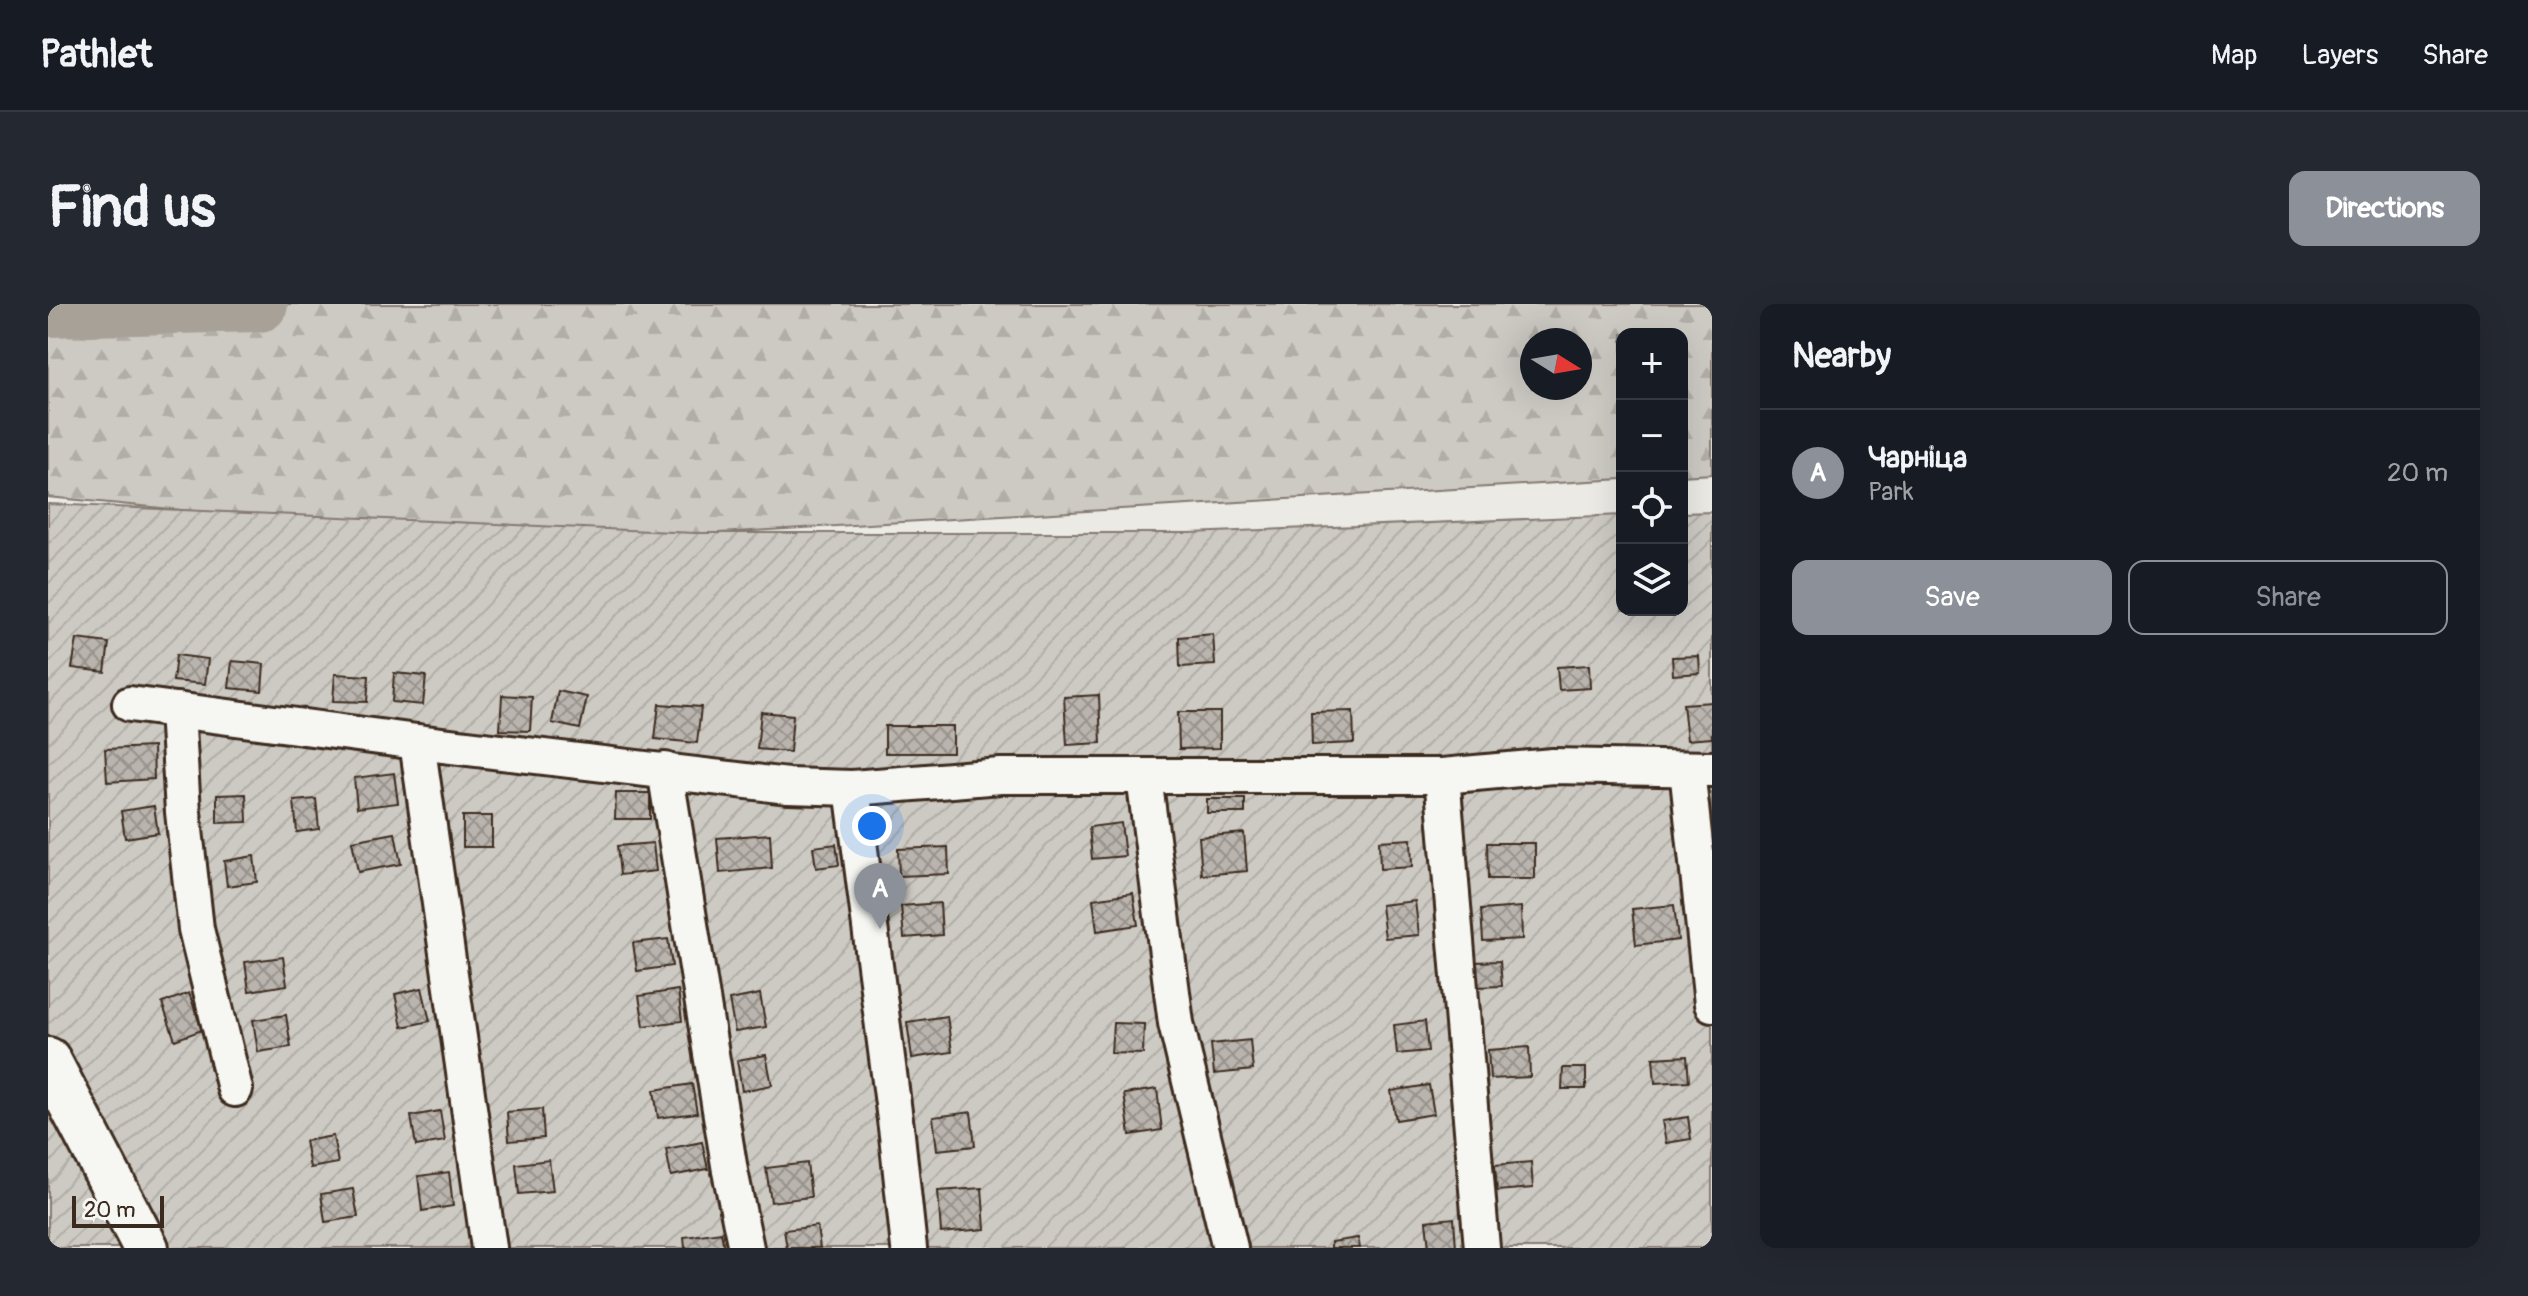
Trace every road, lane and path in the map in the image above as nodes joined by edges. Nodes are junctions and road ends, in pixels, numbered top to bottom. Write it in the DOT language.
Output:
graph roads {
  1 [pos="130,704"];
  2 [pos="177,710"];
  3 [pos="417,742"];
  4 [pos="1700,769"];
  5 [pos="665,770"];
  6 [pos="1442,776"];
  7 [pos="1144,777"];
  8 [pos="852,788"];
  9 [pos="1712,1004"];
  10 [pos="48,1060"];
  11 [pos="235,1089"];
  12 [pos="146,1248"];
  13 [pos="489,1248"];
  14 [pos="746,1248"];
  15 [pos="909,1248"];
  16 [pos="1230,1248"];
  17 [pos="1482,1248"];
  1 -- 2 [label="street"];
  2 -- 3 [label="street"];
  2 -- 11 [label="street"];
  3 -- 5 [label="street"];
  3 -- 13 [label="street"];
  4 -- 6 [label="street"];
  4 -- 9 [label="street"];
  5 -- 8 [label="street"];
  5 -- 14 [label="street"];
  6 -- 7 [label="street"];
  6 -- 17 [label="street"];
  7 -- 8 [label="street"];
  7 -- 16 [label="street"];
  8 -- 15 [label="street"];
  10 -- 12 [label="main road"];
}
